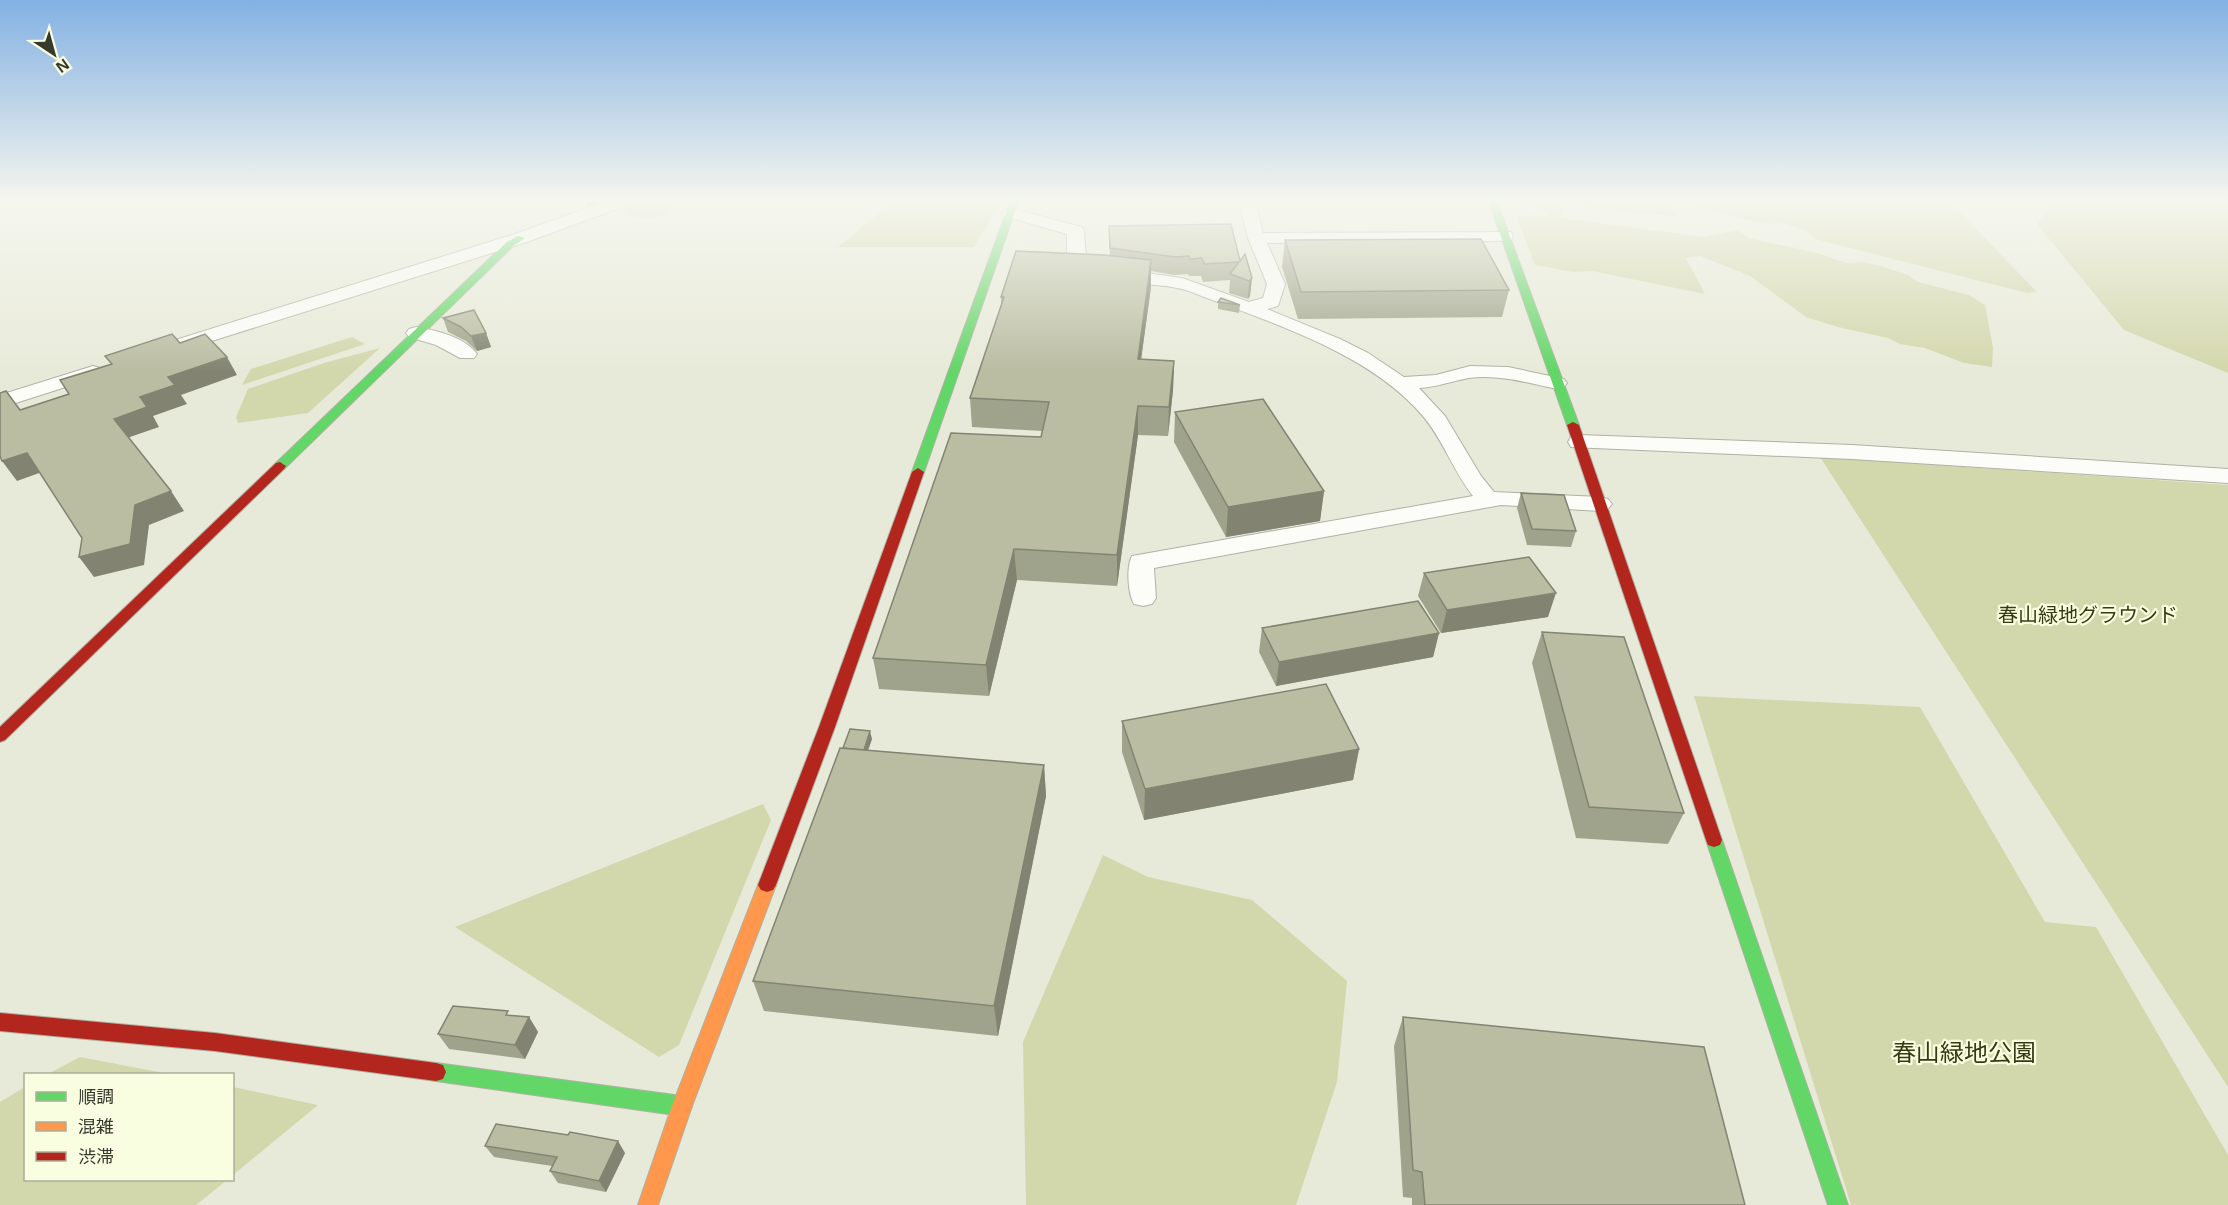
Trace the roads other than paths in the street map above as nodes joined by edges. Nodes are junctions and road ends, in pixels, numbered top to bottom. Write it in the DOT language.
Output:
graph roads {
  1 [pos="456,258"];
  2 [pos="495,258"];
  3 [pos="994,258"];
  4 [pos="1077,258"];
  5 [pos="1265,258"];
  6 [pos="1513,258"];
  7 [pos="1246,308"];
  8 [pos="416,333"];
  9 [pos="159,351"];
  10 [pos="466,354"];
  11 [pos="113,366"];
  12 [pos="1399,383"];
  13 [pos="1557,383"];
  14 [pos="0,402"];
  15 [pos="1579,442"];
  16 [pos="2228,476"];
  17 [pos="1489,500"];
  18 [pos="1600,504"];
  19 [pos="1143,598"];
  20 [pos="0,736"];
  21 [pos="0,1022"];
  22 [pos="682,1106"];
  23 [pos="648,1205"];
  24 [pos="1838,1205"];
  1 -- 9 [label="street"];
  2 -- 8 [label="street"];
  3 -- 22 [label="street"];
  4 -- 7 [label="street"];
  5 -- 7 [label="street"];
  6 -- 13 [label="street"];
  7 -- 12 [label="street"];
  8 -- 10 [label="street"];
  8 -- 20 [label="street"];
  11 -- 14 [label="street"];
  12 -- 13 [label="street"];
  12 -- 17 [label="street"];
  13 -- 15 [label="street"];
  15 -- 16 [label="street"];
  15 -- 18 [label="street"];
  17 -- 18 [label="street"];
  17 -- 19 [label="street"];
  18 -- 24 [label="street"];
  21 -- 22 [label="street"];
  22 -- 23 [label="street"];
}
